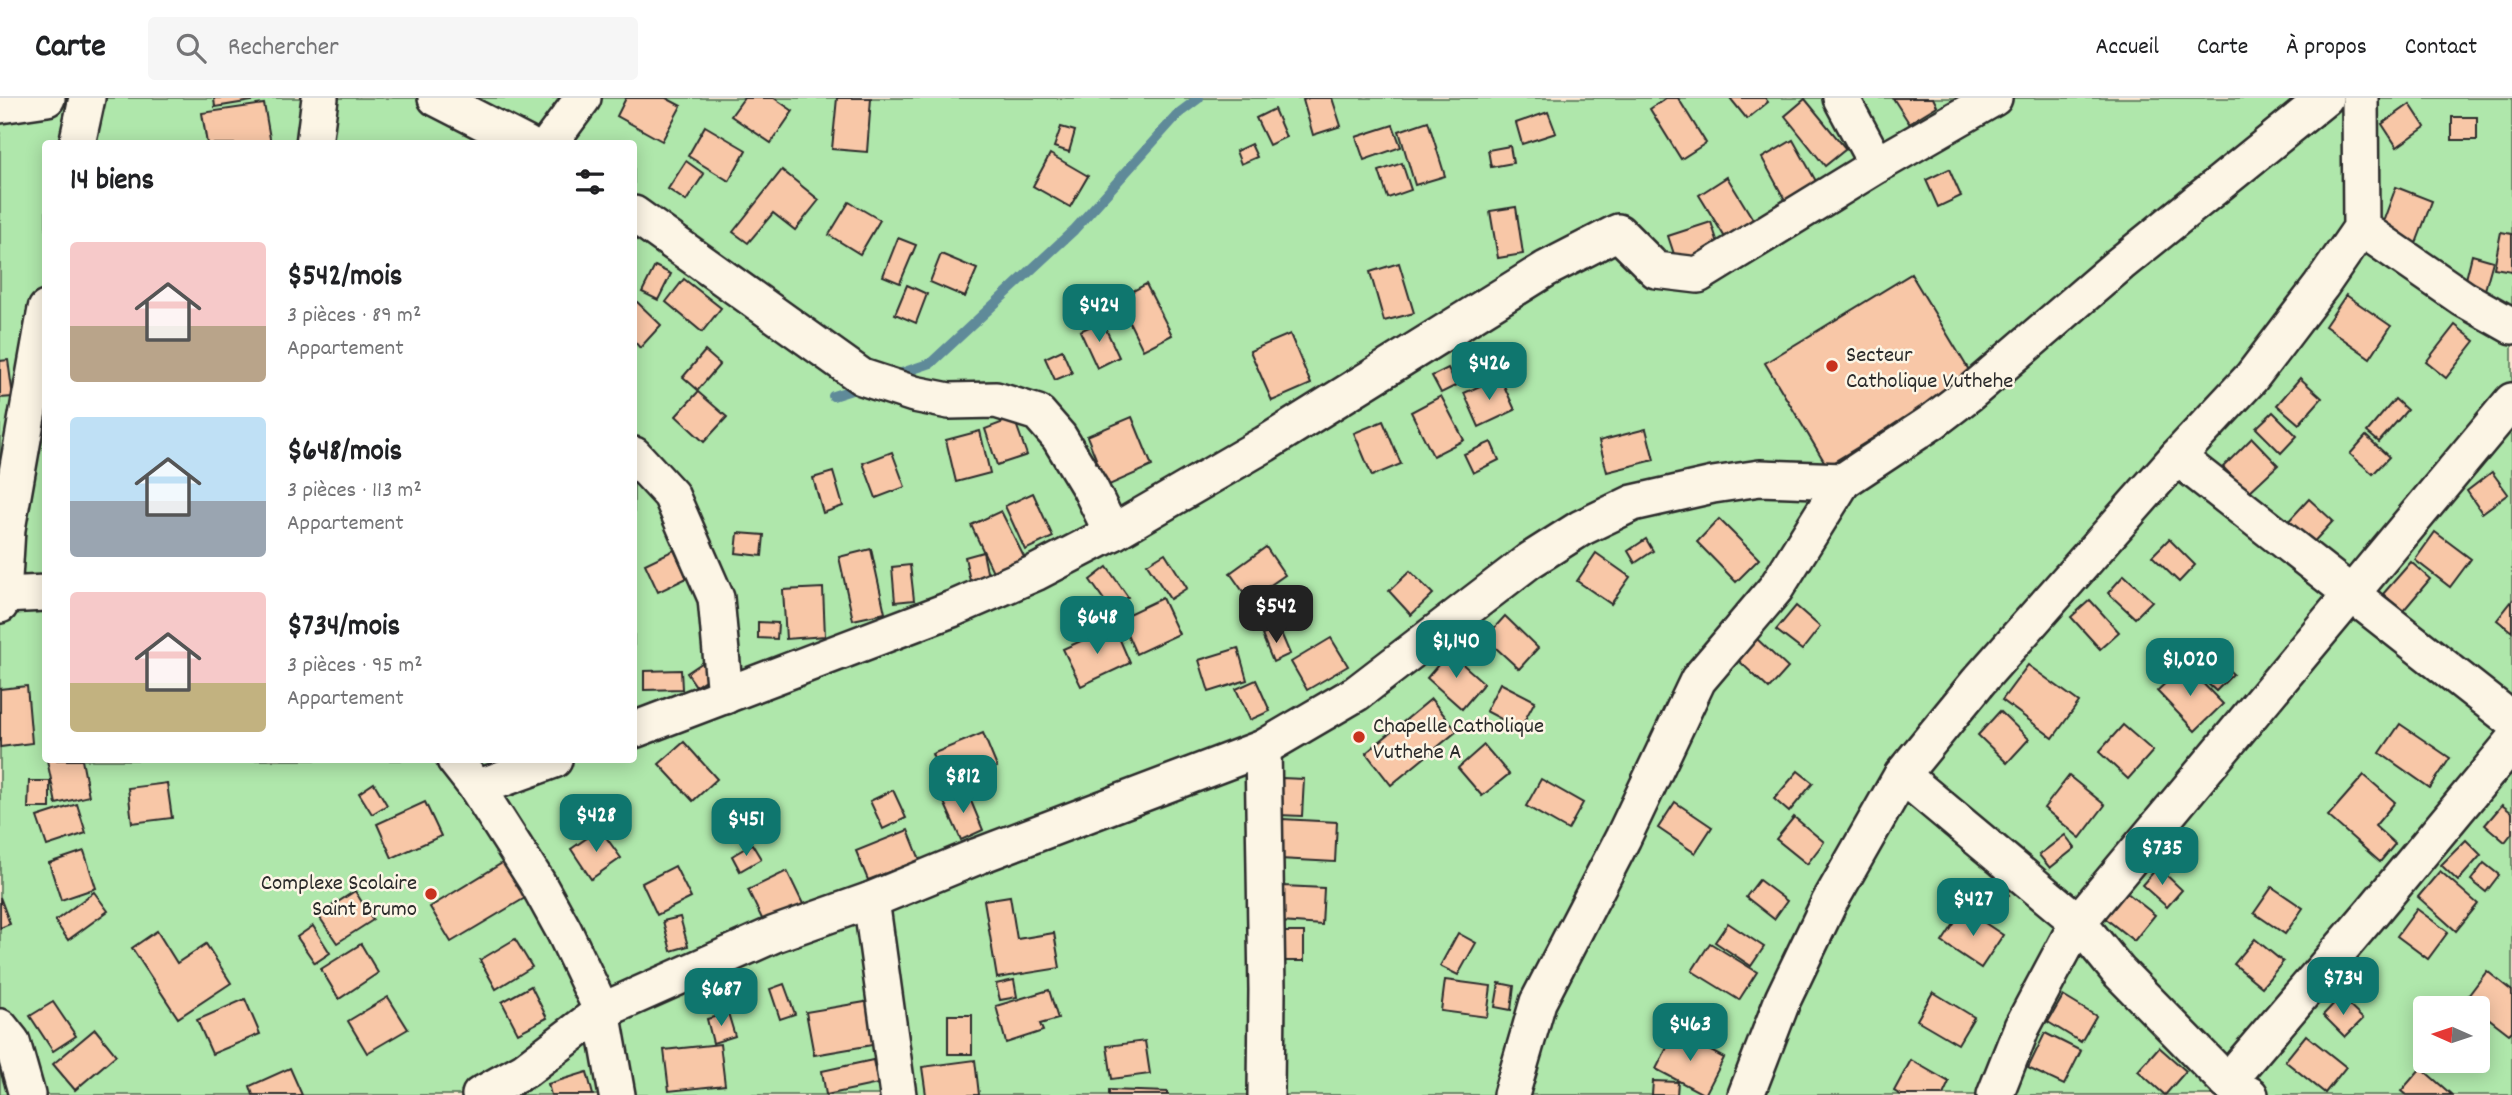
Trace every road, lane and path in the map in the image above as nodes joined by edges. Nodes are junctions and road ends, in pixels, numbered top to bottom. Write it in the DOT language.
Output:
graph roads {
  1 [pos="47,98"];
  2 [pos="86,98"];
  3 [pos="320,98"];
  4 [pos="436,98"];
  5 [pos="583,98"];
  6 [pos="1841,98"];
  7 [pos="1994,98"];
  8 [pos="2325,98"];
  9 [pos="2360,98"];
  10 [pos="0,105"];
  11 [pos="78,140"];
  12 [pos="315,140"];
  13 [pos="518,140"];
  14 [pos="552,140"];
  15 [pos="1877,165"];
  16 [pos="637,216"];
  17 [pos="2361,228"];
  18 [pos="2512,326"];
  19 [pos="42,330"];
  20 [pos="2512,401"];
  21 [pos="2177,457"];
  22 [pos="637,458"];
  23 [pos="1843,481"];
  24 [pos="4,529"];
  25 [pos="1112,533"];
  26 [pos="42,594"];
  27 [pos="2351,594"];
  28 [pos="2,600"];
  29 [pos="725,696"];
  30 [pos="2512,720"];
  31 [pos="637,729"];
  32 [pos="2512,743"];
  33 [pos="1263,748"];
  34 [pos="457,763"];
  35 [pos="546,763"];
  36 [pos="1902,775"];
  37 [pos="477,788"];
  38 [pos="871,900"];
  39 [pos="2078,922"];
  40 [pos="602,1011"];
  41 [pos="0,1027"];
  42 [pos="2239,1088"];
  43 [pos="27,1095"];
  44 [pos="480,1095"];
  45 [pos="617,1095"];
  46 [pos="898,1095"];
  47 [pos="1266,1095"];
  48 [pos="1511,1095"];
  49 [pos="1746,1095"];
  50 [pos="1994,1095"];
  1 -- 10 [label="street"];
  2 -- 11 [label="street"];
  3 -- 12 [label="street"];
  4 -- 13 [label="street"];
  5 -- 14 [label="street"];
  6 -- 15 [label="street"];
  7 -- 15 [label="street"];
  8 -- 23 [label="street"];
  9 -- 17 [label="street"];
  15 -- 25 [label="street"];
  16 -- 25 [label="street"];
  17 -- 18 [label="street"];
  17 -- 21 [label="street"];
  19 -- 24 [label="street"];
  20 -- 27 [label="street"];
  21 -- 27 [label="street"];
  21 -- 36 [label="street"];
  22 -- 29 [label="street"];
  23 -- 33 [label="street"];
  23 -- 48 [label="street"];
  24 -- 28 [label="street"];
  25 -- 29 [label="street"];
  26 -- 28 [label="street"];
  27 -- 30 [label="street"];
  27 -- 39 [label="street"];
  29 -- 31 [label="street"];
  32 -- 42 [label="street"];
  33 -- 38 [label="street"];
  33 -- 47 [label="street"];
  34 -- 37 [label="street"];
  35 -- 37 [label="street"];
  36 -- 39 [label="street"];
  36 -- 49 [label="street"];
  37 -- 40 [label="street"];
  38 -- 40 [label="street"];
  38 -- 46 [label="street"];
  39 -- 42 [label="street"];
  39 -- 50 [label="street"];
  40 -- 44 [label="street"];
  40 -- 45 [label="street"];
  41 -- 43 [label="street"];
}
